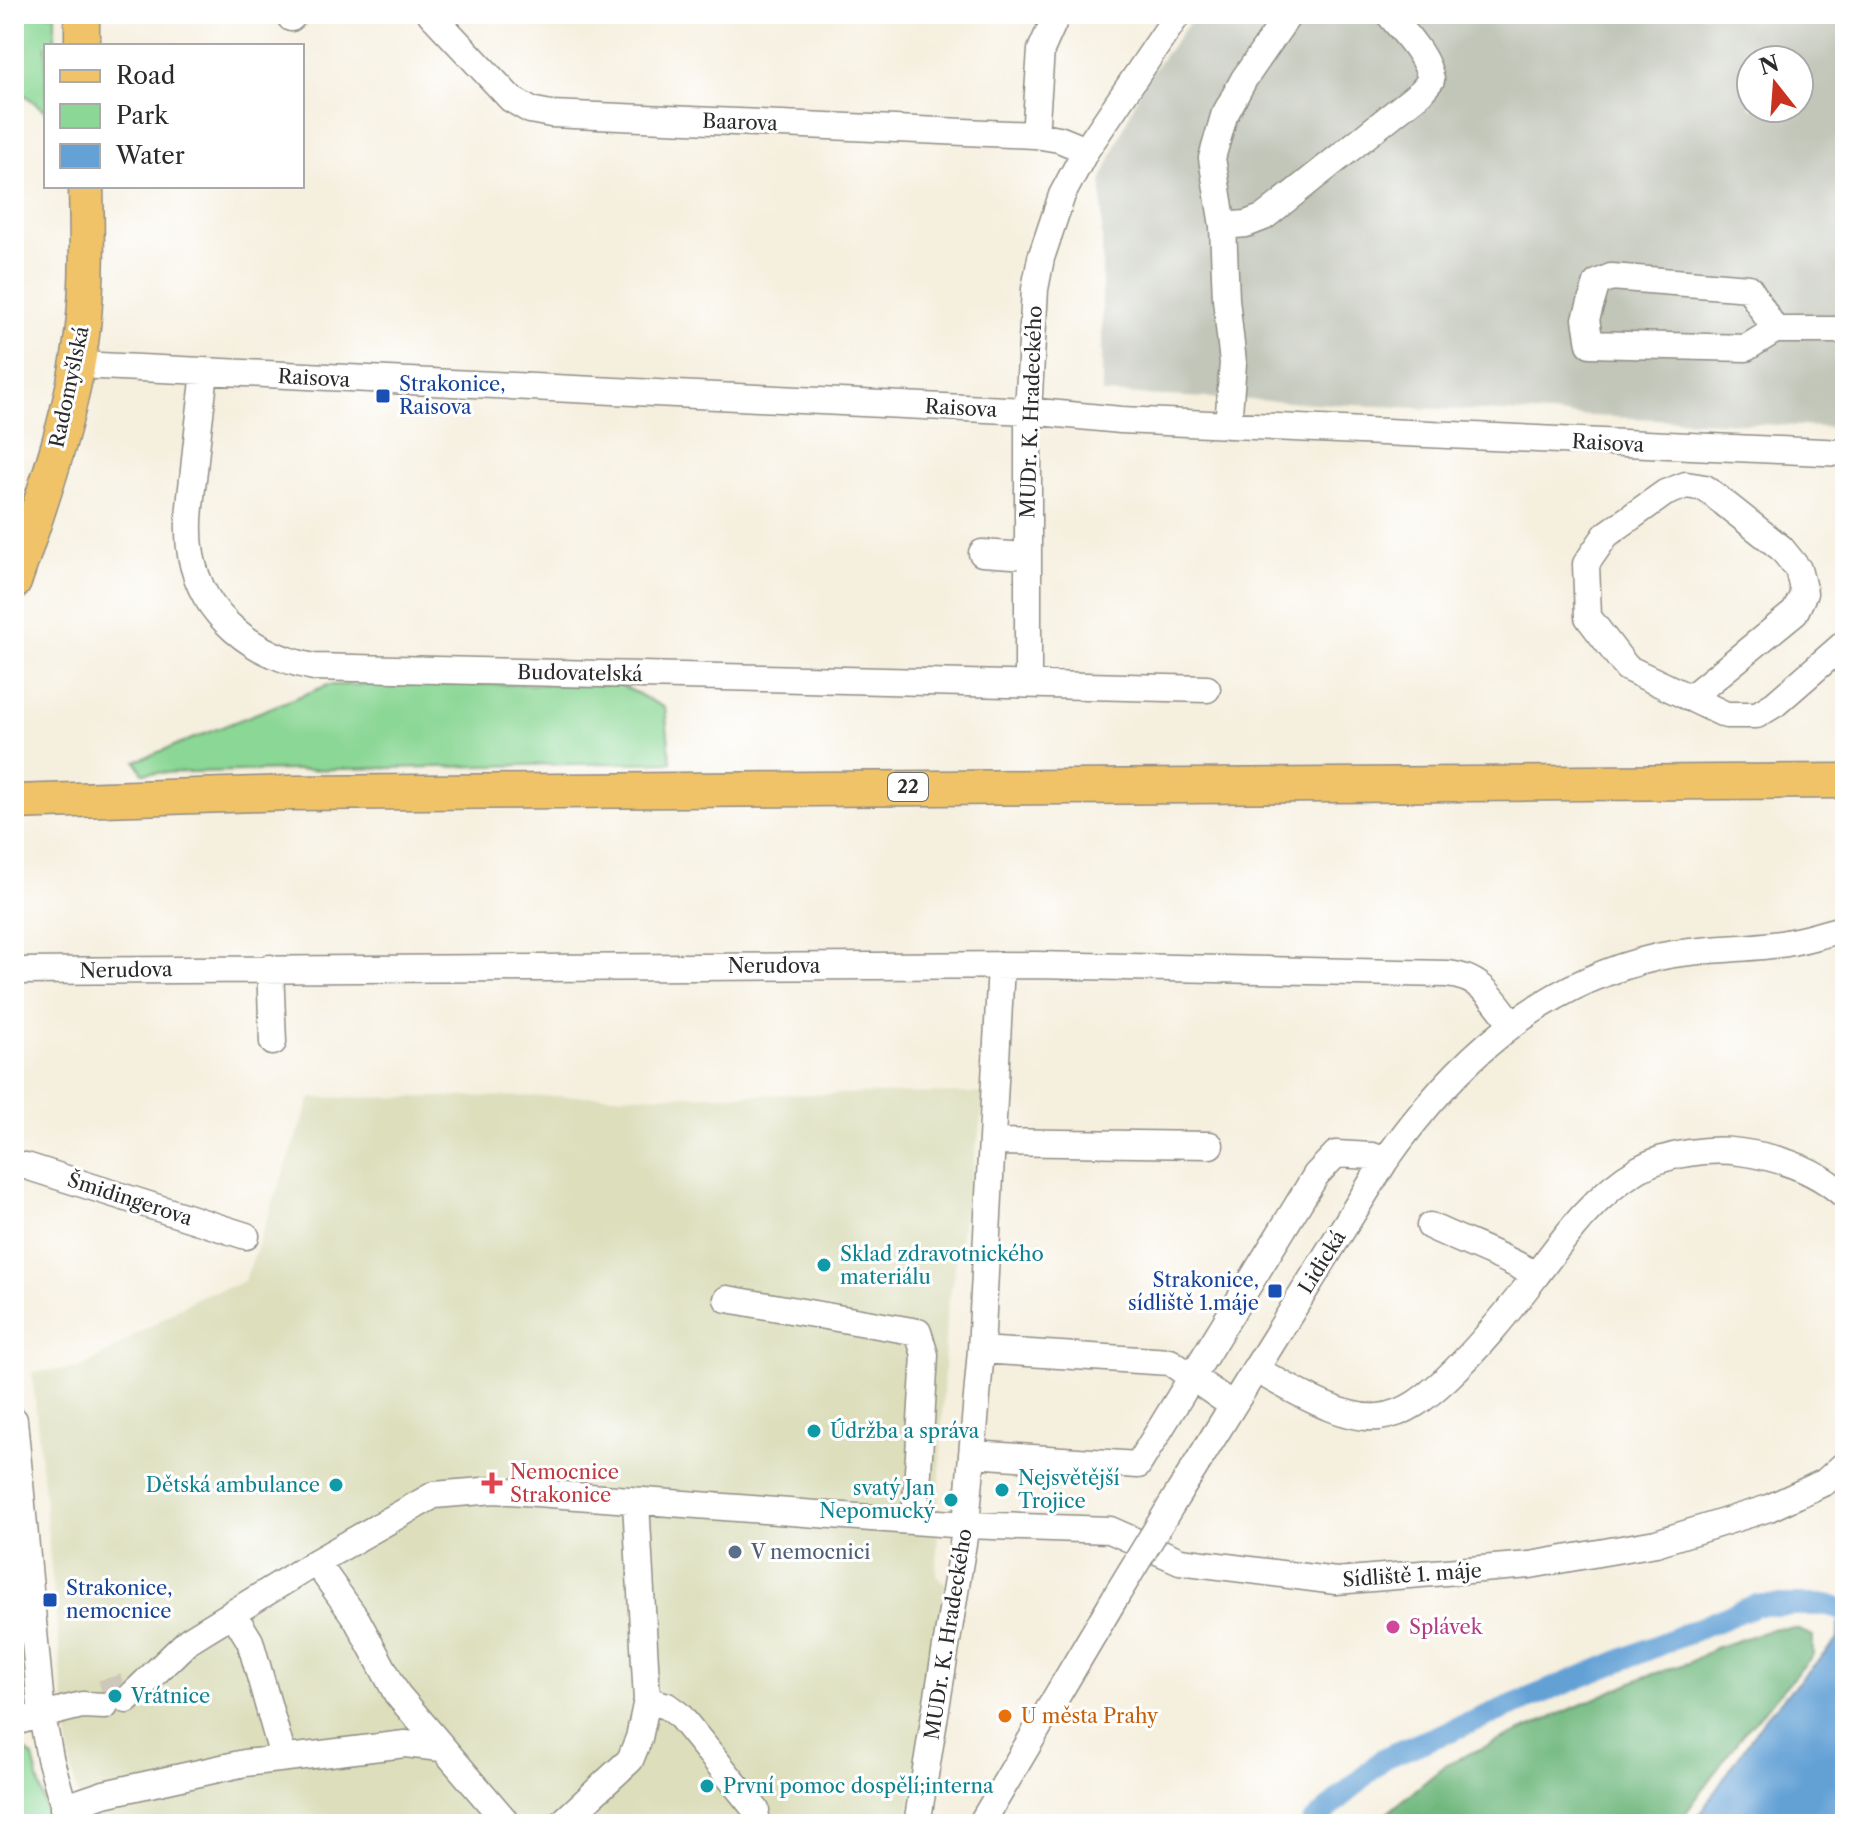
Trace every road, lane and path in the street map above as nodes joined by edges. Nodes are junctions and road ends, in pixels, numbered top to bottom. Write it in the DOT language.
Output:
graph roads {
  1 [pos="82,14"];
  2 [pos="431,14"];
  3 [pos="1178,14"];
  4 [pos="1289,14"];
  5 [pos="1389,14"];
  6 [pos="1051,16"];
  7 [pos="82,44"];
  8 [pos="1035,135"];
  9 [pos="1086,150"];
  10 [pos="86,188"];
  11 [pos="1223,226"];
  12 [pos="1775,330"];
  13 [pos="1845,330"];
  14 [pos="78,365"];
  15 [pos="205,373"];
  16 [pos="1028,411"];
  17 [pos="1228,425"];
  18 [pos="1845,453"];
  19 [pos="982,553"];
  20 [pos="1028,556"];
  21 [pos="14,582"];
  22 [pos="1845,643"];
  23 [pos="1028,684"];
  24 [pos="1207,689"];
  25 [pos="1690,698"];
  26 [pos="1803,781"];
  27 [pos="1845,781"];
  28 [pos="1845,792"];
  29 [pos="14,802"];
  30 [pos="1845,928"];
  31 [pos="1001,965"];
  32 [pos="270,968"];
  33 [pos="14,971"];
  34 [pos="1512,1024"];
  35 [pos="273,1042"];
  36 [pos="993,1142"];
  37 [pos="1210,1145"];
  38 [pos="1385,1161"];
  39 [pos="14,1166"];
  40 [pos="1845,1196"];
  41 [pos="1430,1226"];
  42 [pos="246,1236"];
  43 [pos="1536,1275"];
  44 [pos="727,1299"];
  45 [pos="981,1350"];
  46 [pos="1255,1369"];
  47 [pos="1189,1378"];
  48 [pos="1232,1405"];
  49 [pos="14,1420"];
  50 [pos="972,1454"];
  51 [pos="1845,1464"];
  52 [pos="636,1502"];
  53 [pos="915,1521"];
  54 [pos="966,1525"];
  55 [pos="316,1562"];
  56 [pos="233,1613"];
  57 [pos="647,1700"];
  58 [pos="42,1716"];
  59 [pos="14,1722"];
  60 [pos="441,1748"];
  61 [pos="283,1757"];
  62 [pos="756,1810"];
  63 [pos="66,1816"];
  64 [pos="503,1823"];
  65 [pos="561,1824"];
  66 [pos="917,1824"];
  67 [pos="981,1824"];
  1 -- 7 [label="main road"];
  2 -- 8 [label="street, Baarova"];
  3 -- 9 [label="street, MUDr. K. Hradeckého"];
  4 -- 11 [label="street"];
  5 -- 11 [label="street"];
  6 -- 8 [label="street"];
  8 -- 9 [label="street, Baarova"];
  9 -- 16 [label="street, MUDr. K. Hradeckého"];
  10 -- 14 [label="main road, Radomyšlská"];
  11 -- 17 [label="street"];
  12 -- 12 [label="street"];
  12 -- 13 [label="street"];
  14 -- 15 [label="street, Raisova"];
  14 -- 21 [label="main road, Radomyšlská"];
  15 -- 16 [label="street, Raisova"];
  15 -- 23 [label="street, Budovatelská"];
  16 -- 17 [label="street, Raisova"];
  16 -- 20 [label="street, MUDr. K. Hradeckého"];
  17 -- 18 [label="street, Raisova"];
  19 -- 20 [label="street"];
  20 -- 23 [label="street, MUDr. K. Hradeckého"];
  22 -- 25 [label="street"];
  23 -- 24 [label="street, Budovatelská"];
  25 -- 25 [label="street"];
  26 -- 27 [label="main road, 22"];
  26 -- 28 [label="main road, 22"];
  26 -- 29 [label="main road, 22"];
  30 -- 34 [label="street, Lidická"];
  31 -- 32 [label="street, Nerudova"];
  31 -- 34 [label="street, Nerudova"];
  31 -- 36 [label="street, MUDr. K. Hradeckého"];
  32 -- 33 [label="street, Nerudova"];
  32 -- 35 [label="street"];
  34 -- 38 [label="street, Lidická"];
  36 -- 37 [label="street"];
  36 -- 45 [label="street, MUDr. K. Hradeckého"];
  38 -- 46 [label="street, Lidická"];
  38 -- 47 [label="street"];
  39 -- 42 [label="street, Šmidingerova"];
  40 -- 43 [label="street"];
  41 -- 43 [label="street"];
  43 -- 46 [label="street"];
  44 -- 53 [label="street"];
  45 -- 47 [label="street"];
  45 -- 50 [label="street, MUDr. K. Hradeckého"];
  46 -- 48 [label="street, Lidická"];
  47 -- 48 [label="street"];
  47 -- 50 [label="street"];
  48 -- 67 [label="street, Lidická, bridge"];
  49 -- 58 [label="street"];
  50 -- 54 [label="street, MUDr. K. Hradeckého"];
  51 -- 54 [label="street, Sídliště 1. máje"];
  52 -- 53 [label="street, Sídliště 1. máje"];
  52 -- 55 [label="street, Sídliště 1. máje"];
  52 -- 57 [label="street"];
  53 -- 54 [label="street, Sídliště 1. máje"];
  54 -- 66 [label="street, MUDr. K. Hradeckého"];
  55 -- 56 [label="street, Sídliště 1. máje"];
  55 -- 60 [label="street"];
  56 -- 58 [label="street, Sídliště 1. máje"];
  56 -- 61 [label="street"];
  57 -- 62 [label="street"];
  57 -- 65 [label="street"];
  58 -- 59 [label="street"];
  58 -- 63 [label="street"];
  60 -- 61 [label="street"];
  60 -- 64 [label="street"];
  61 -- 63 [label="street"];
}
